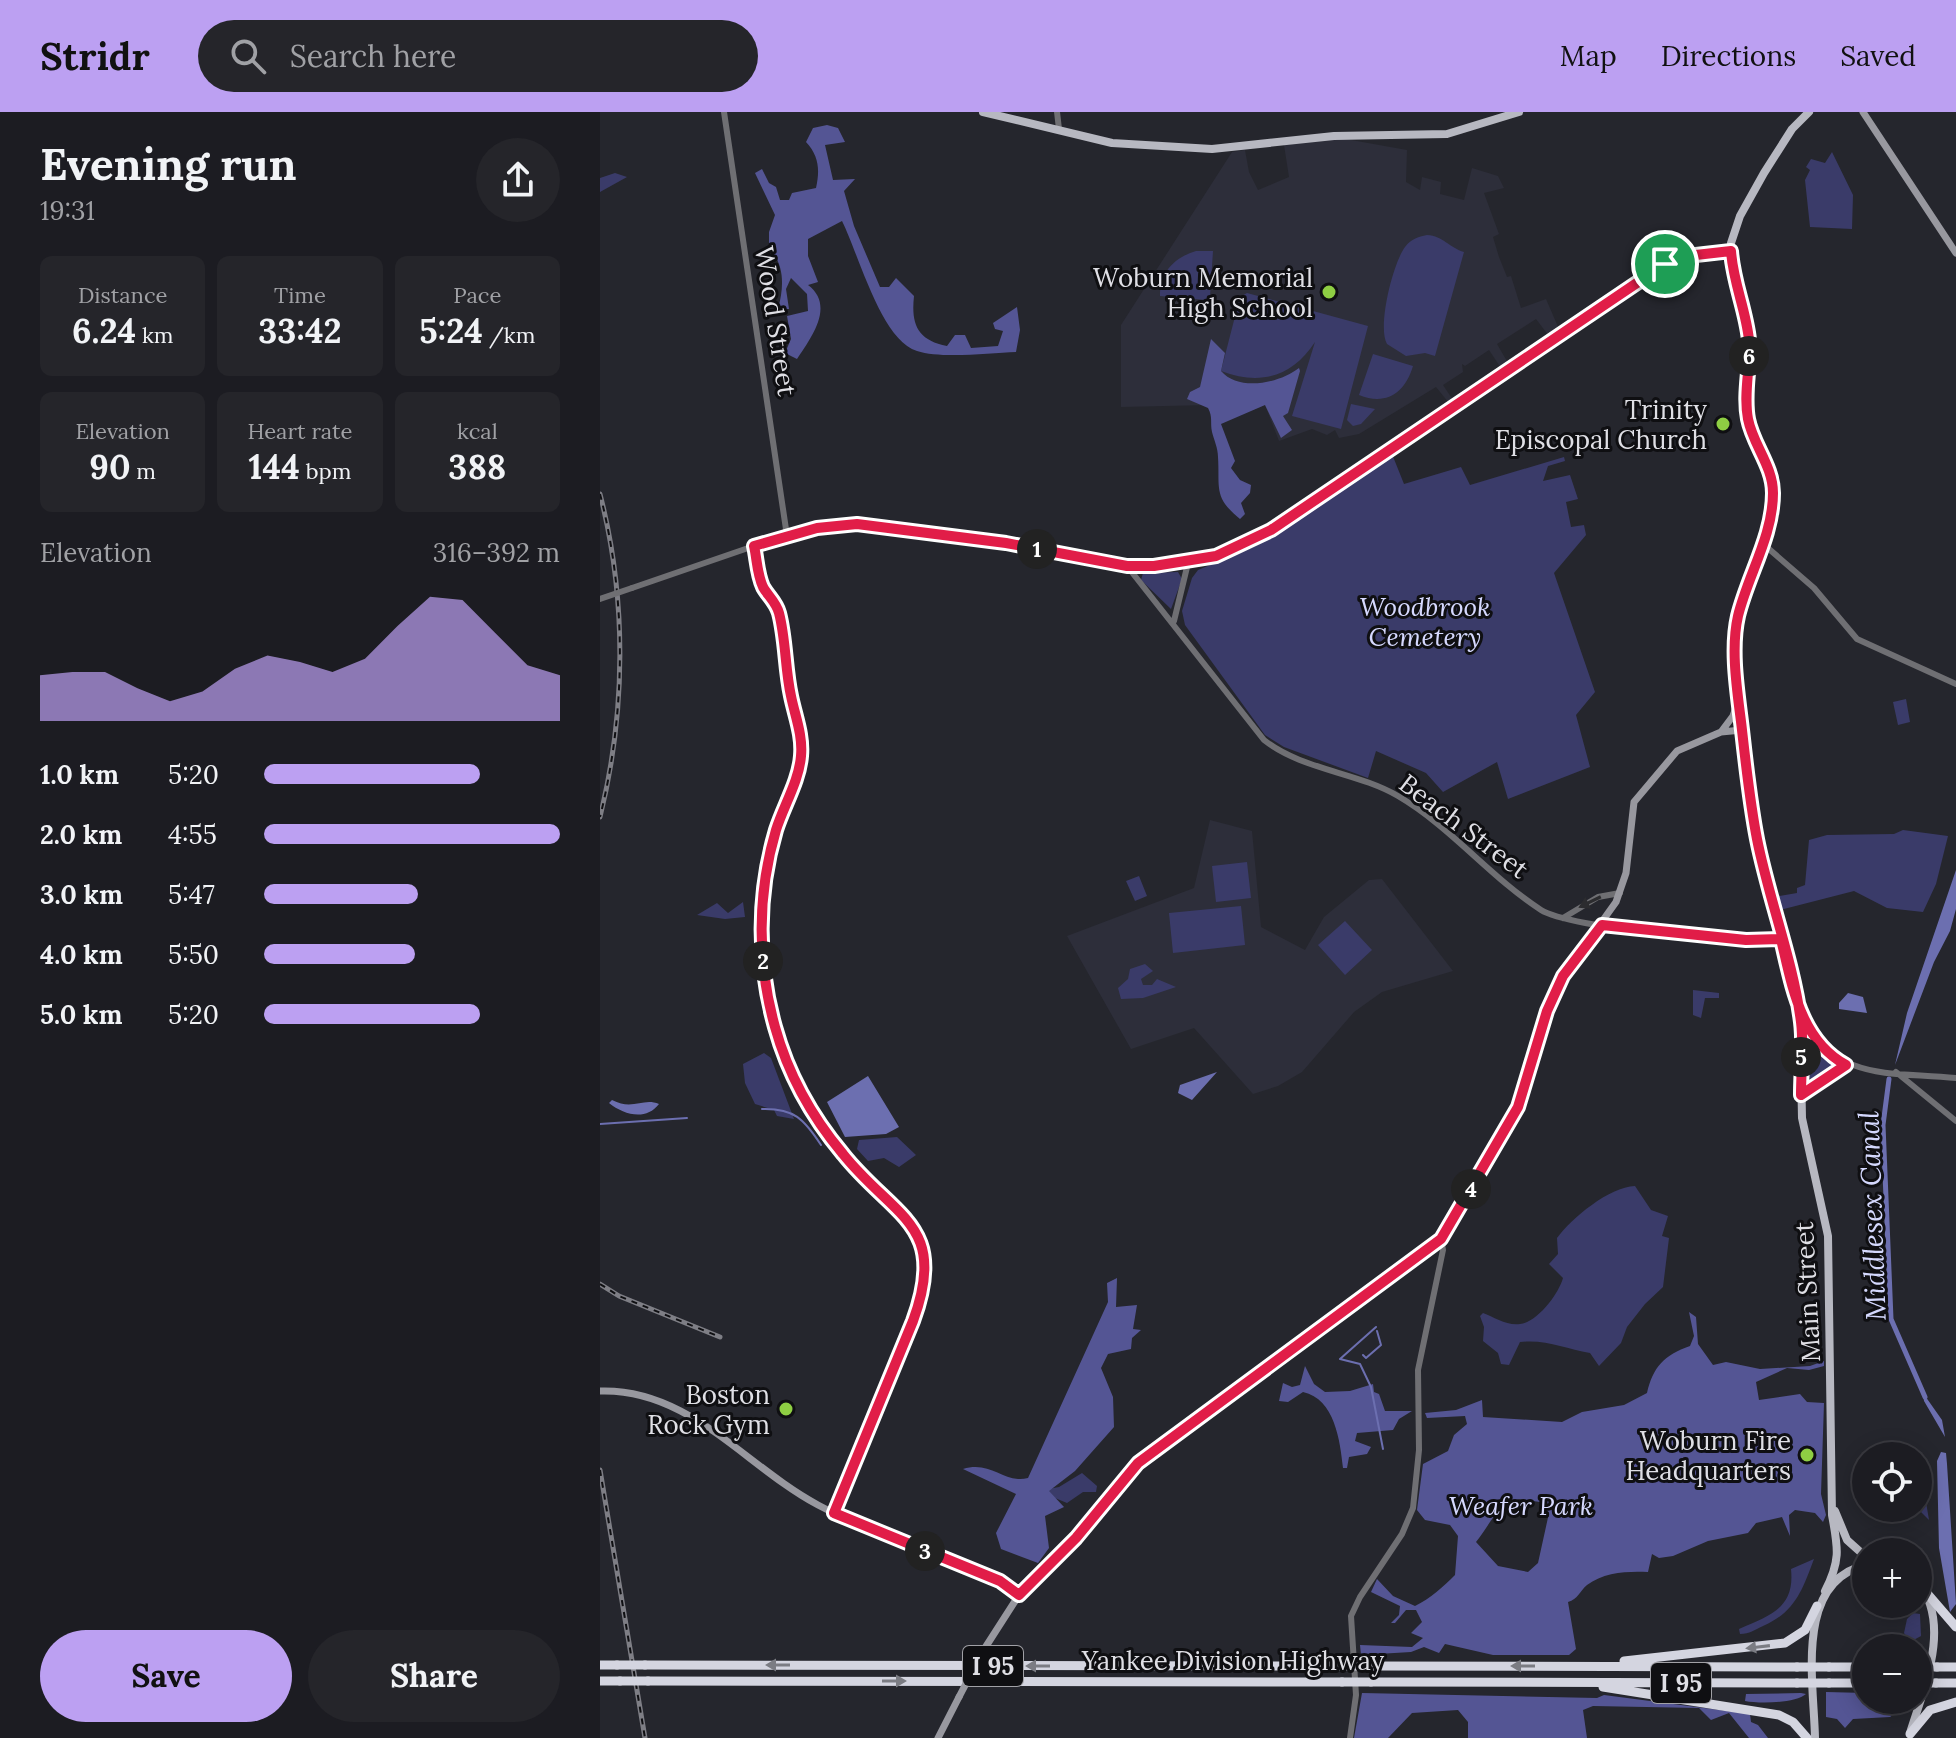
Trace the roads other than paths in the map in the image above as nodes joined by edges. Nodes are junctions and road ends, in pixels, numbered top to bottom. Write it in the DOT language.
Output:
graph roads {
  1 [pos="724,112"];
  2 [pos="983,112"];
  3 [pos="1057,112"];
  4 [pos="1519,112"];
  5 [pos="1809,112"];
  6 [pos="1863,112"];
  7 [pos="1059,129"];
  8 [pos="1731,251"];
  9 [pos="1956,253"];
  10 [pos="787,536"];
  11 [pos="1762,543"];
  12 [pos="754,546"];
  13 [pos="1188,563"];
  14 [pos="1127,566"];
  15 [pos="600,599"];
  16 [pos="1174,622"];
  17 [pos="1956,684"];
  18 [pos="1739,696"];
  19 [pos="1728,724"];
  20 [pos="1742,726"];
  21 [pos="1721,732"];
  22 [pos="1620,893"];
  23 [pos="1563,918"];
  24 [pos="1602,925"];
  25 [pos="1781,939"];
  26 [pos="1798,1008"];
  27 [pos="1846,1065"];
  28 [pos="1896,1072"];
  29 [pos="1916,1074"];
  30 [pos="1956,1078"];
  31 [pos="1913,1086"];
  32 [pos="1801,1095"];
  33 [pos="1956,1121"];
  34 [pos="1441,1239"];
  35 [pos="601,1391"];
  36 [pos="1833,1507"];
  37 [pos="834,1513"];
  38 [pos="1852,1544"];
  39 [pos="1852,1571"];
  40 [pos="1825,1591"];
  41 [pos="1019,1595"];
  42 [pos="1932,1599"];
  43 [pos="1817,1606"];
  44 [pos="1932,1607"];
  45 [pos="1956,1627"];
  46 [pos="600,1665"];
  47 [pos="1560,1667"];
  48 [pos="1852,1667"];
  49 [pos="1932,1667"];
  50 [pos="1956,1667"];
  51 [pos="600,1681"];
  52 [pos="1564,1682"];
  53 [pos="1852,1683"];
  54 [pos="1932,1683"];
  55 [pos="1956,1683"];
  56 [pos="1956,1702"];
  57 [pos="1909,1736"];
  58 [pos="938,1738"];
  59 [pos="1350,1738"];
  60 [pos="1807,1738"];
  61 [pos="1815,1738"];
  1 -- 10 [label="street, Wood Street"];
  2 -- 7 [label="main road"];
  3 -- 7 [label="street"];
  4 -- 7 [label="main road"];
  5 -- 8 [label="main road, Main Street"];
  6 -- 9 [label="main road"];
  8 -- 11 [label="main road, Main Street"];
  8 -- 13 [label="street"];
  10 -- 12 [label="street"];
  10 -- 14 [label="street"];
  11 -- 17 [label="street"];
  11 -- 18 [label="main road, Main Street"];
  12 -- 15 [label="street, bridge"];
  12 -- 37 [label="street"];
  13 -- 14 [label="street"];
  13 -- 16 [label="street"];
  14 -- 16 [label="street, Beach Street"];
  16 -- 23 [label="street, Beach Street"];
  18 -- 19 [label="main road"];
  18 -- 20 [label="main road, Main Street"];
  19 -- 20 [label="main road"];
  19 -- 21 [label="main road"];
  20 -- 21 [label="main road"];
  20 -- 25 [label="main road, Main Street"];
  21 -- 22 [label="main road"];
  22 -- 23 [label="street, one-way"];
  22 -- 24 [label="main road"];
  23 -- 24 [label="street, Beach Street"];
  24 -- 25 [label="street, Beach Street"];
  24 -- 34 [label="main road"];
  25 -- 26 [label="main road, Main Street"];
  26 -- 27 [label="street"];
  26 -- 32 [label="main road, Main Street"];
  27 -- 28 [label="street"];
  27 -- 32 [label="street"];
  28 -- 29 [label="street"];
  28 -- 31 [label="street"];
  29 -- 30 [label="street"];
  29 -- 31 [label="street"];
  31 -- 33 [label="street"];
  32 -- 36 [label="main road, Main Street"];
  34 -- 41 [label="main road"];
  34 -- 59 [label="street"];
  35 -- 37 [label="main road"];
  36 -- 38 [label="main road, Main Street"];
  36 -- 40 [label="main road, Main Street"];
  37 -- 41 [label="main road"];
  39 -- 40 [label="main road"];
  40 -- 43 [label="main road, Main Street"];
  41 -- 58 [label="main road, bridge"];
  42 -- 45 [label="highway"];
  43 -- 47 [label="highway, one-way"];
  43 -- 61 [label="main road"];
  44 -- 57 [label="main road"];
  47 -- 46 [label="highway, Yankee Division Highway / I 95, one-way, bridge"];
  47 -- 48 [label="highway, Yankee Division Highway / I 95, bridge"];
  49 -- 50 [label="highway, bridge"];
  51 -- 52 [label="highway, Yankee Division Highway / I 95, one-way, bridge"];
  52 -- 53 [label="highway, Yankee Division Highway / I 95, bridge"];
  52 -- 60 [label="highway"];
  54 -- 55 [label="highway, bridge"];
  56 -- 57 [label="highway"];
}
